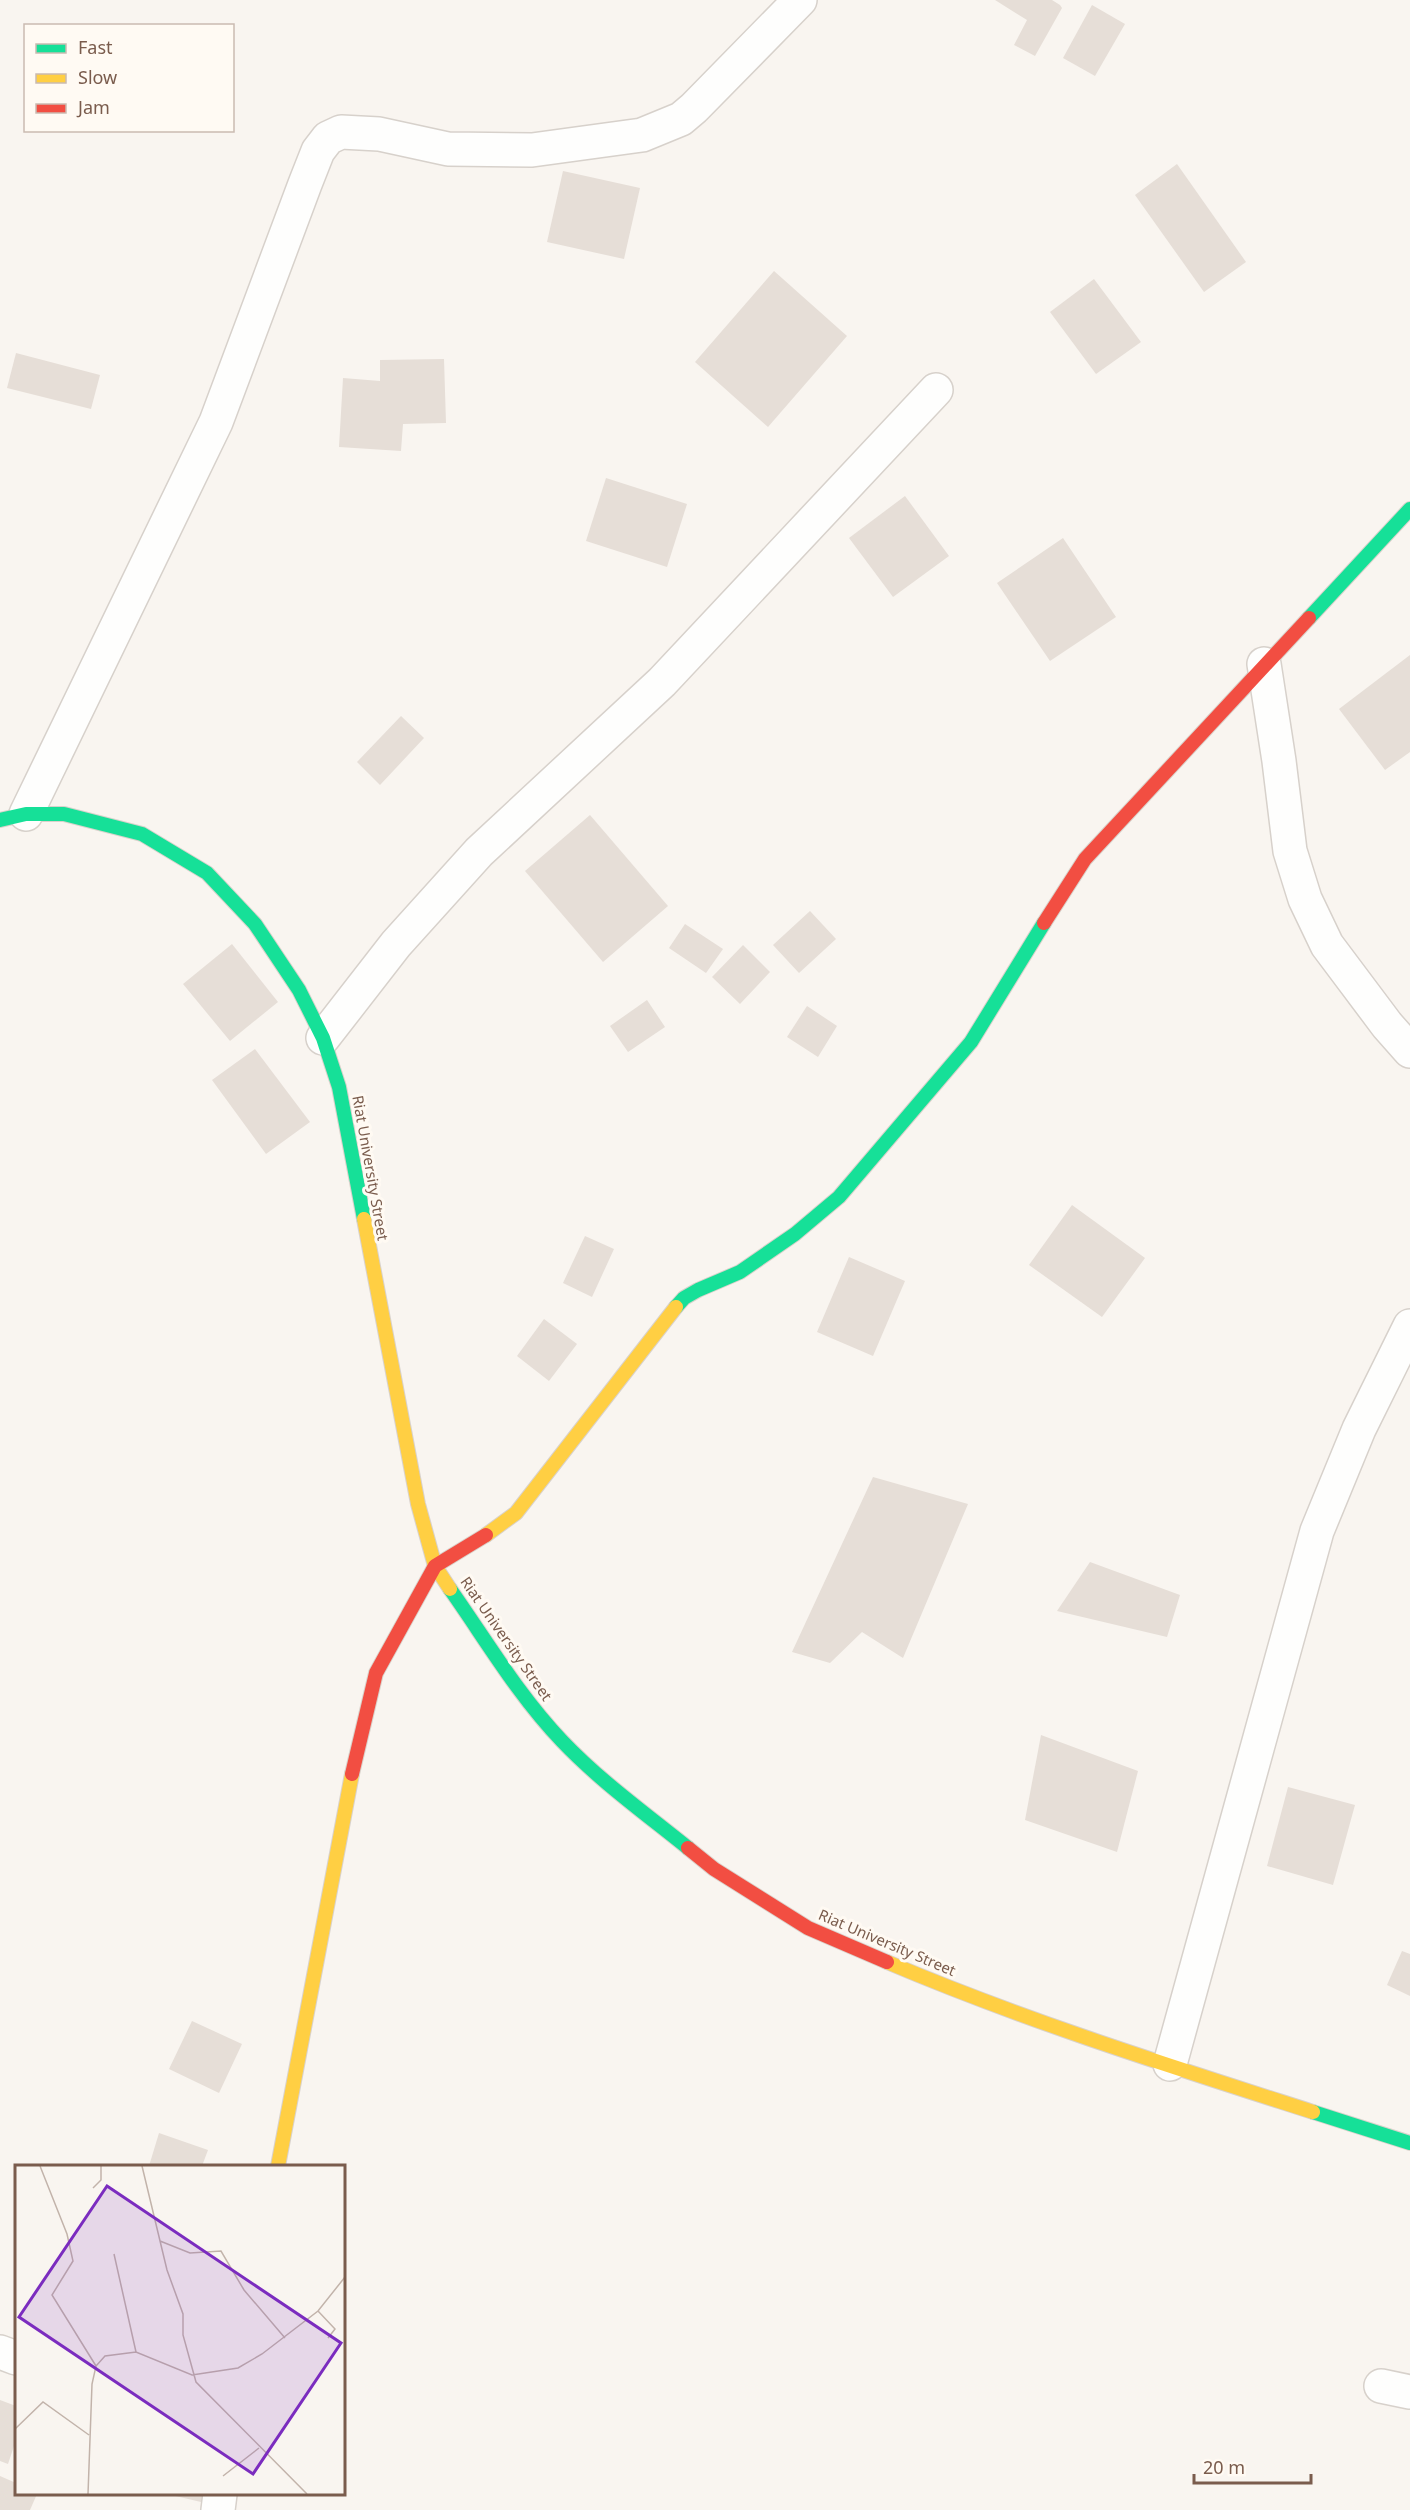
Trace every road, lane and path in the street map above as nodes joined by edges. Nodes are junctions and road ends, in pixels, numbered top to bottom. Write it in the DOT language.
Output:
graph roads {
  1 [pos="800,0"];
  2 [pos="936,390"];
  3 [pos="1410,509"];
  4 [pos="1264,664"];
  5 [pos="13,817"];
  6 [pos="323,1038"];
  7 [pos="1410,1052"];
  8 [pos="1410,1326"];
  9 [pos="435,1566"];
  10 [pos="1170,2064"];
  11 [pos="1410,2143"];
  12 [pos="278,2165"];
  13 [pos="0,2352"];
  14 [pos="15,2358"];
  15 [pos="220,2495"];
  16 [pos="218,2510"];
  1 -- 5 [label="street"];
  2 -- 6 [label="street"];
  3 -- 4 [label="street"];
  4 -- 7 [label="street"];
  4 -- 9 [label="street"];
  5 -- 6 [label="street, Riat University Street"];
  6 -- 9 [label="street, Riat University Street"];
  8 -- 10 [label="street"];
  9 -- 10 [label="street, Riat University Street"];
  9 -- 12 [label="street"];
  10 -- 11 [label="street, Riat University Street"];
  13 -- 14 [label="street"];
  15 -- 16 [label="street"];
}
